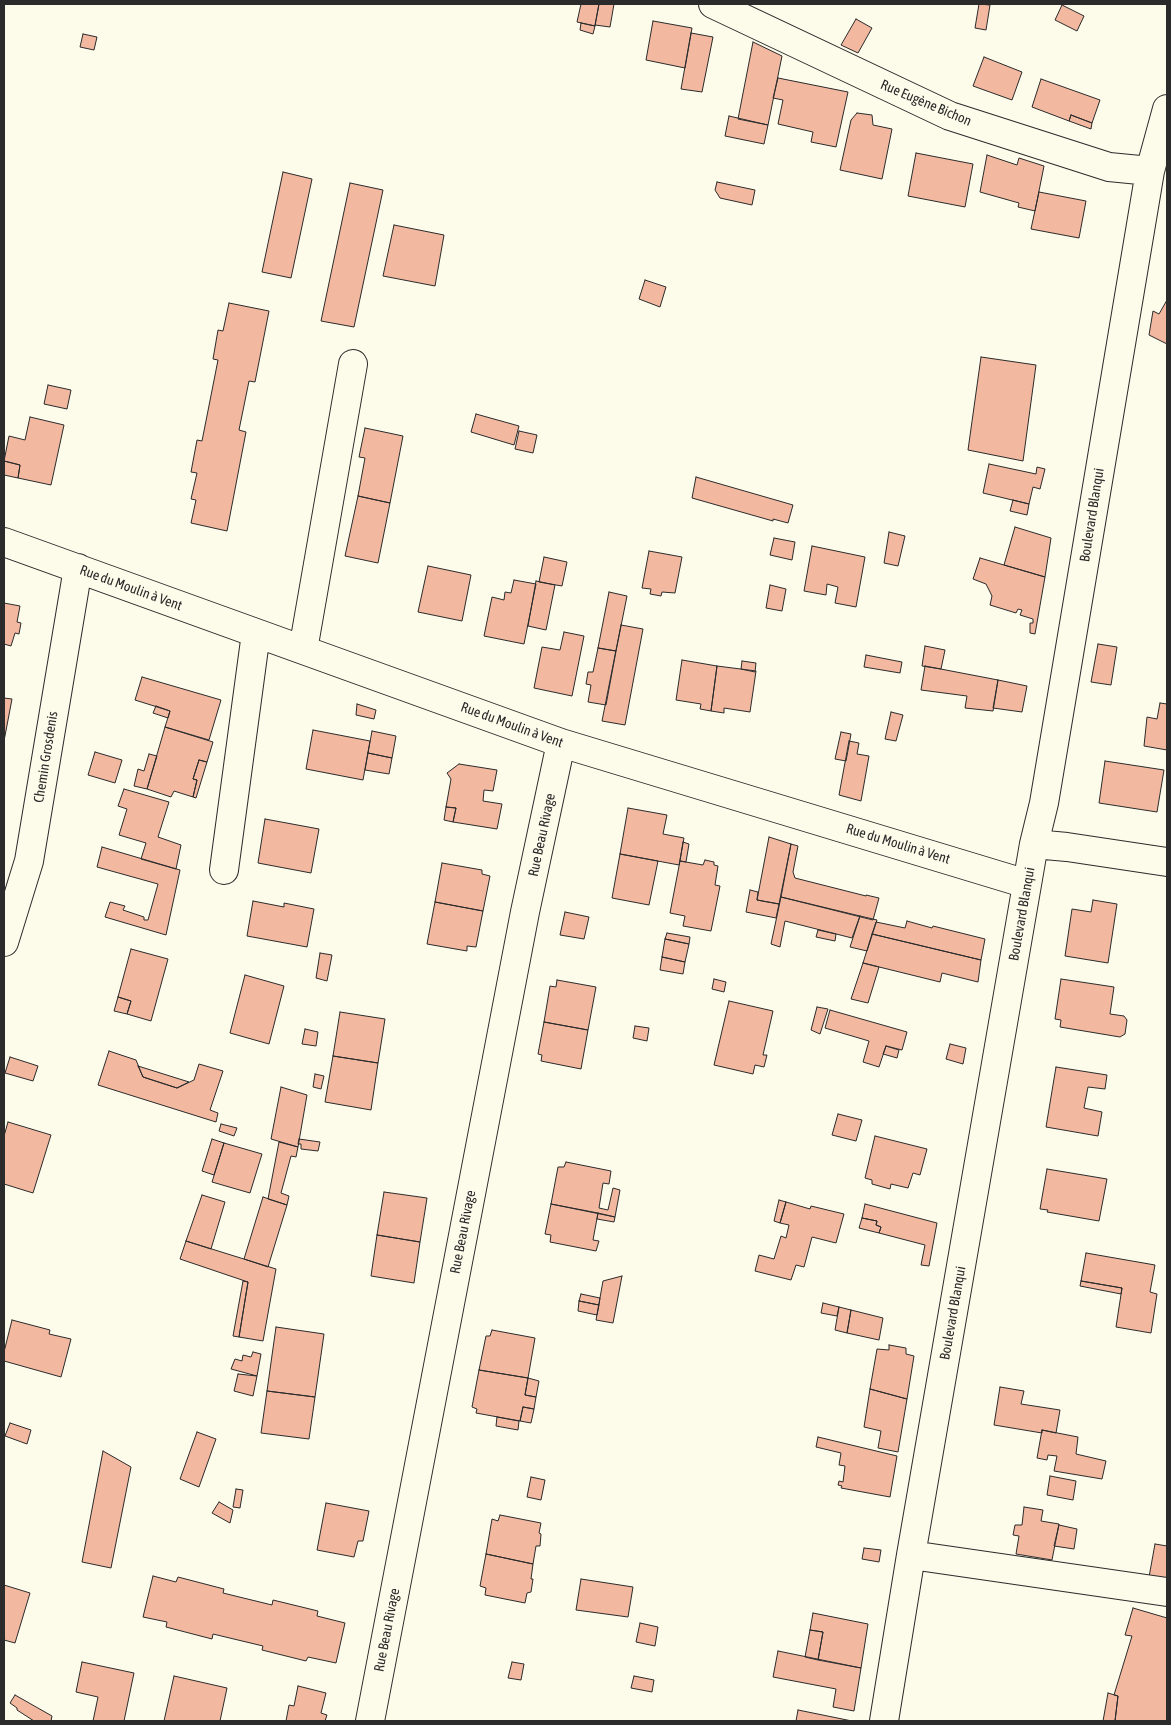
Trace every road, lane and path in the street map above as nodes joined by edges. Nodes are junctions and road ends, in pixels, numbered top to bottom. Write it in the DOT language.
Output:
graph roads {
  1 [pos="713,4"];
  2 [pos="1167,109"];
  3 [pos="1150,171"];
  4 [pos="353,364"];
  5 [pos="4,542"];
  6 [pos="78,568"];
  7 [pos="256,633"];
  8 [pos="303,650"];
  9 [pos="562,743"];
  10 [pos="1034,844"];
  11 [pos="1167,862"];
  12 [pos="224,870"];
  13 [pos="1027,884"];
  14 [pos="4,942"];
  15 [pos="911,1555"];
  16 [pos="1167,1592"];
  17 [pos="370,1721"];
  18 [pos="884,1721"];
  1 -- 3 [label="street, Rue Eugène Bichon"];
  2 -- 3 [label="street, Boulevard Blanqui"];
  3 -- 10 [label="street, Boulevard Blanqui"];
  4 -- 8 [label="street"];
  5 -- 6 [label="street, Rue du Moulin à Vent"];
  6 -- 7 [label="street, Rue du Moulin à Vent"];
  6 -- 14 [label="street, Chemin Grosdenis"];
  7 -- 8 [label="street, Rue du Moulin à Vent"];
  7 -- 12 [label="street"];
  8 -- 9 [label="street, Rue du Moulin à Vent"];
  9 -- 13 [label="street, Rue du Moulin à Vent"];
  9 -- 17 [label="street, Rue Beau Rivage"];
  10 -- 11 [label="street"];
  10 -- 13 [label="street, Boulevard Blanqui"];
  13 -- 15 [label="street, Boulevard Blanqui"];
  15 -- 16 [label="street"];
  15 -- 18 [label="street, Boulevard Blanqui"];
}
